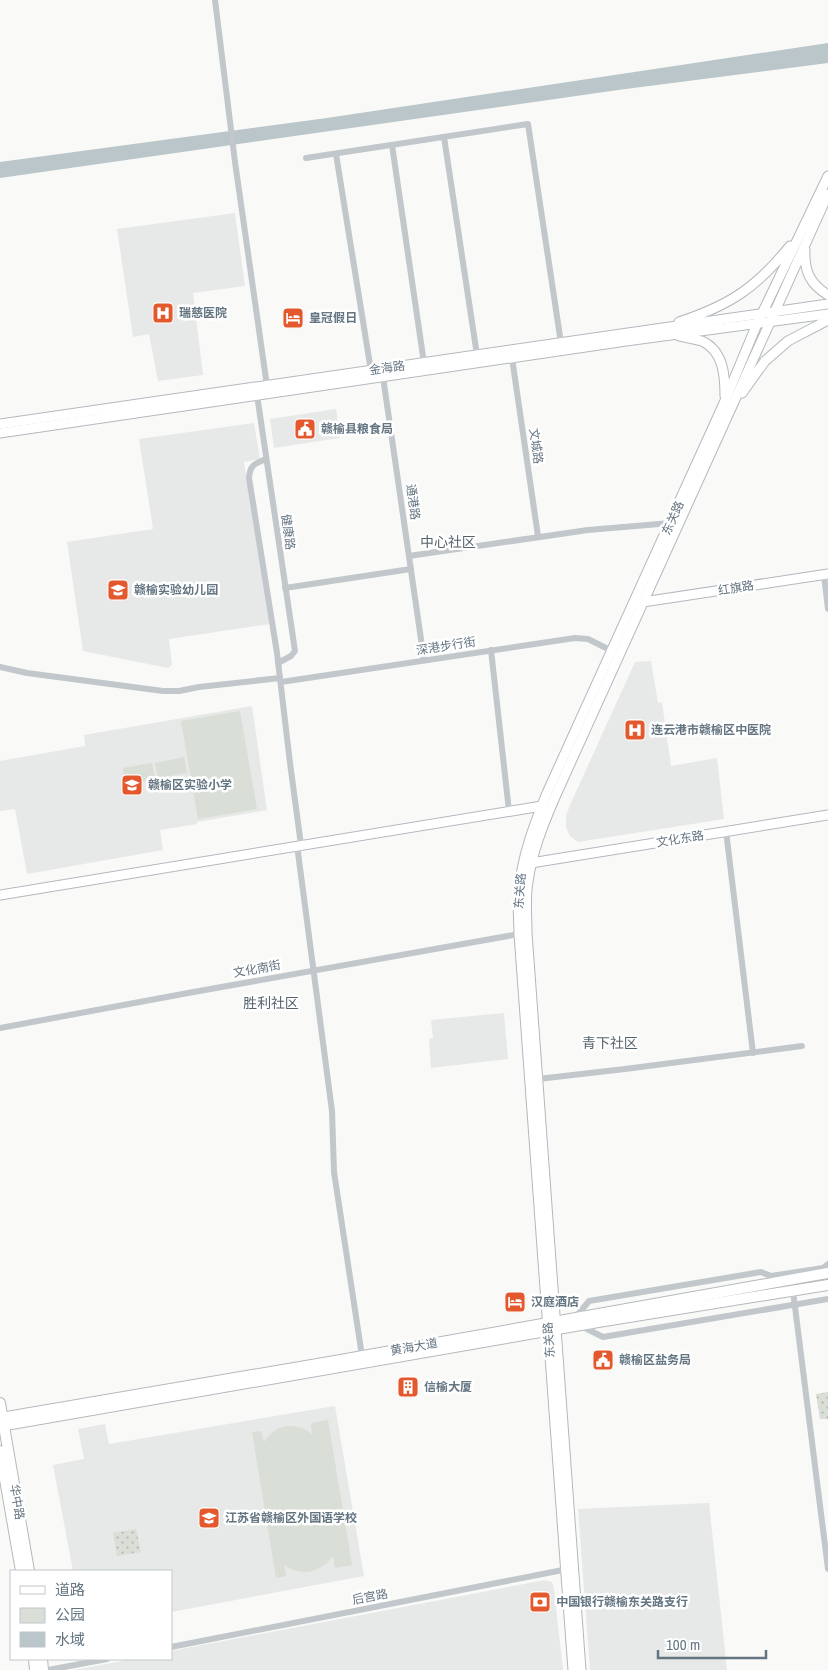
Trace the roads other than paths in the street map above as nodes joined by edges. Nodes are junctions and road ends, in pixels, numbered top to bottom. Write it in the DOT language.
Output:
graph roads {
  1 [pos="215,0"];
  2 [pos="444,137"];
  3 [pos="392,145"];
  4 [pos="336,154"];
  5 [pos="306,158"];
  6 [pos="828,176"];
  7 [pos="828,194"];
  8 [pos="800,235"];
  9 [pos="806,245"];
  10 [pos="828,295"];
  11 [pos="828,304"];
  12 [pos="774,312"];
  13 [pos="761,314"];
  14 [pos="828,314"];
  15 [pos="828,320"];
  16 [pos="769,323"];
  17 [pos="757,324"];
  18 [pos="656,330"];
  19 [pos="674,335"];
  20 [pos="561,343"];
  21 [pos="477,355"];
  22 [pos="512,358"];
  23 [pos="424,363"];
  24 [pos="371,371"];
  25 [pos="383,377"];
  26 [pos="266,386"];
  27 [pos="257,395"];
  28 [pos="728,405"];
  29 [pos="0,424"];
  30 [pos="0,433"];
  31 [pos="266,459"];
  32 [pos="670,523"];
  33 [pos="538,536"];
  34 [pos="409,556"];
  35 [pos="411,569"];
  36 [pos="826,574"];
  37 [pos="285,588"];
  38 [pos="643,602"];
  39 [pos="828,609"];
  40 [pos="491,650"];
  41 [pos="612,651"];
  42 [pos="424,660"];
  43 [pos="278,663"];
  44 [pos="0,667"];
  45 [pos="280,680"];
  46 [pos="542,806"];
  47 [pos="509,811"];
  48 [pos="828,815"];
  49 [pos="726,831"];
  50 [pos="299,845"];
  51 [pos="531,863"];
  52 [pos="0,895"];
  53 [pos="519,934"];
  54 [pos="314,970"];
  55 [pos="0,1028"];
  56 [pos="802,1046"];
  57 [pos="753,1053"];
  58 [pos="538,1079"];
  59 [pos="828,1264"];
  60 [pos="828,1273"];
  61 [pos="828,1285"];
  62 [pos="793,1291"];
  63 [pos="828,1299"];
  64 [pos="795,1305"];
  65 [pos="577,1322"];
  66 [pos="552,1327"];
  67 [pos="362,1356"];
  68 [pos="0,1403"];
  69 [pos="2,1422"];
  70 [pos="0,1452"];
  71 [pos="570,1569"];
  72 [pos="828,1569"];
  73 [pos="20,1570"];
  74 [pos="29,1570"];
  75 [pos="172,1646"];
  76 [pos="102,1660"];
  77 [pos="48,1670"];
  78 [pos="574,1670"];
  79 [pos="581,1670"];
  1 -- 26 [label="street"];
  2 -- 3 [label="street"];
  2 -- 20 [label="street"];
  2 -- 21 [label="street"];
  3 -- 4 [label="street"];
  3 -- 23 [label="street"];
  4 -- 5 [label="street"];
  4 -- 24 [label="street"];
  6 -- 8 [label="main road, 东关路"];
  7 -- 9 [label="main road, 东关路"];
  8 -- 13 [label="main road, 东关路"];
  8 -- 18 [label="main road"];
  9 -- 10 [label="main road"];
  9 -- 12 [label="main road, 东关路"];
  11 -- 12 [label="main road, 金海路"];
  12 -- 13 [label="main road, 金海路"];
  12 -- 16 [label="main road, 东关路"];
  13 -- 17 [label="main road, 东关路"];
  13 -- 18 [label="main road, 金海路"];
  14 -- 16 [label="main road, 金海路"];
  15 -- 28 [label="main road"];
  16 -- 17 [label="main road, 金海路"];
  16 -- 28 [label="main road, 东关路"];
  17 -- 19 [label="main road, 金海路"];
  17 -- 28 [label="main road, 东关路"];
  18 -- 20 [label="main road, 金海路"];
  19 -- 22 [label="main road, 金海路"];
  19 -- 28 [label="main road"];
  20 -- 21 [label="main road, 金海路"];
  21 -- 23 [label="main road, 金海路"];
  22 -- 25 [label="main road, 金海路"];
  22 -- 33 [label="street, 文城路"];
  23 -- 24 [label="main road, 金海路"];
  24 -- 26 [label="main road, 金海路"];
  25 -- 27 [label="main road, 金海路"];
  25 -- 34 [label="street, 通港路"];
  26 -- 29 [label="main road, 金海路"];
  27 -- 30 [label="main road, 金海路"];
  27 -- 31 [label="street, 健康路"];
  28 -- 32 [label="main road, 东关路"];
  28 -- 38 [label="main road, 东关路"];
  31 -- 37 [label="street, 健康路"];
  31 -- 43 [label="street"];
  32 -- 33 [label="street"];
  32 -- 41 [label="main road, 东关路"];
  33 -- 34 [label="street"];
  34 -- 35 [label="street, 通港路"];
  35 -- 37 [label="street"];
  35 -- 42 [label="street, 通港路"];
  36 -- 38 [label="main road, 红旗路"];
  36 -- 39 [label="street"];
  37 -- 43 [label="street, 健康路"];
  38 -- 51 [label="main road, 东关路"];
  40 -- 41 [label="street, 深港步行街"];
  40 -- 42 [label="street, 深港步行街"];
  40 -- 47 [label="street"];
  41 -- 46 [label="main road, 东关路"];
  42 -- 45 [label="street, 深港步行街"];
  43 -- 45 [label="street"];
  44 -- 45 [label="street, 深港步行街"];
  45 -- 50 [label="street"];
  46 -- 47 [label="main road"];
  46 -- 53 [label="main road, 东关路"];
  47 -- 50 [label="main road"];
  48 -- 49 [label="main road, 文化东路"];
  49 -- 51 [label="main road, 文化东路"];
  49 -- 57 [label="street"];
  50 -- 52 [label="main road"];
  50 -- 54 [label="street"];
  51 -- 58 [label="main road, 东关路"];
  53 -- 54 [label="street, 文化南街"];
  53 -- 66 [label="main road, 东关路"];
  54 -- 55 [label="street, 文化南街"];
  54 -- 67 [label="street"];
  56 -- 57 [label="street"];
  57 -- 58 [label="street"];
  58 -- 66 [label="main road, 东关路"];
  59 -- 65 [label="street"];
  60 -- 65 [label="main road, 黄海大道"];
  61 -- 62 [label="main road, 黄海大道"];
  62 -- 64 [label="street"];
  62 -- 65 [label="main road, 黄海大道"];
  63 -- 64 [label="street"];
  64 -- 65 [label="street"];
  64 -- 72 [label="street"];
  65 -- 66 [label="main road, 黄海大道"];
  66 -- 67 [label="main road, 黄海大道"];
  66 -- 69 [label="main road, 黄海大道"];
  66 -- 71 [label="main road, 东关路"];
  67 -- 69 [label="main road, 黄海大道"];
  68 -- 69 [label="main road, 华中路"];
  69 -- 74 [label="main road, 华中路"];
  70 -- 73 [label="main road, 华中路"];
  71 -- 75 [label="street, 后宫路"];
  71 -- 78 [label="main road, 东关路"];
  71 -- 79 [label="main road, 东关路"];
  76 -- 77 [label="street"];
}
